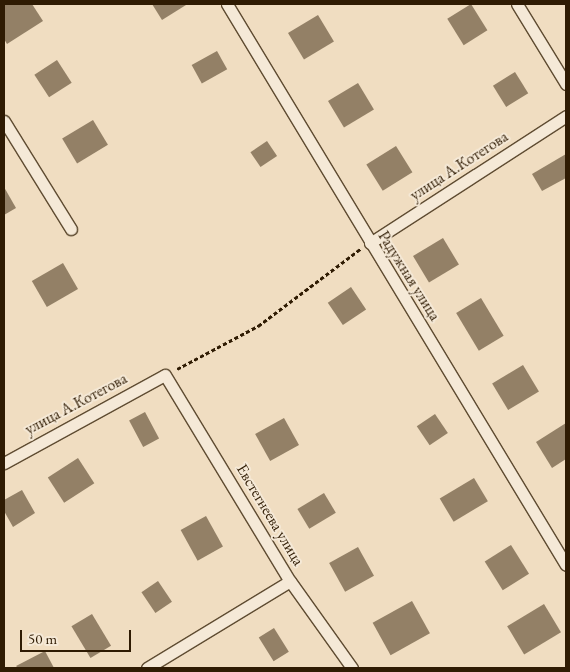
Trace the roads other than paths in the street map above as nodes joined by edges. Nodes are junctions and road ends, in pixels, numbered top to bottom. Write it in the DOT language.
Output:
graph roads {
  1 [pos="227,4"];
  2 [pos="517,4"];
  3 [pos="566,84"];
  4 [pos="566,116"];
  5 [pos="4,121"];
  6 [pos="71,229"];
  7 [pos="370,243"];
  8 [pos="165,375"];
  9 [pos="4,463"];
  10 [pos="566,565"];
  11 [pos="290,580"];
  12 [pos="146,668"];
  13 [pos="352,668"];
  1 -- 7 [label="street, Радужная улица"];
  2 -- 3 [label="street"];
  4 -- 7 [label="street, улица А.Котегова"];
  5 -- 6 [label="street"];
  7 -- 10 [label="street, Радужная улица"];
  8 -- 9 [label="street, улица А.Котегова"];
  8 -- 11 [label="street, Евстегнеева улица"];
  11 -- 12 [label="street"];
  11 -- 13 [label="street, Евстегнеева улица"];
}
